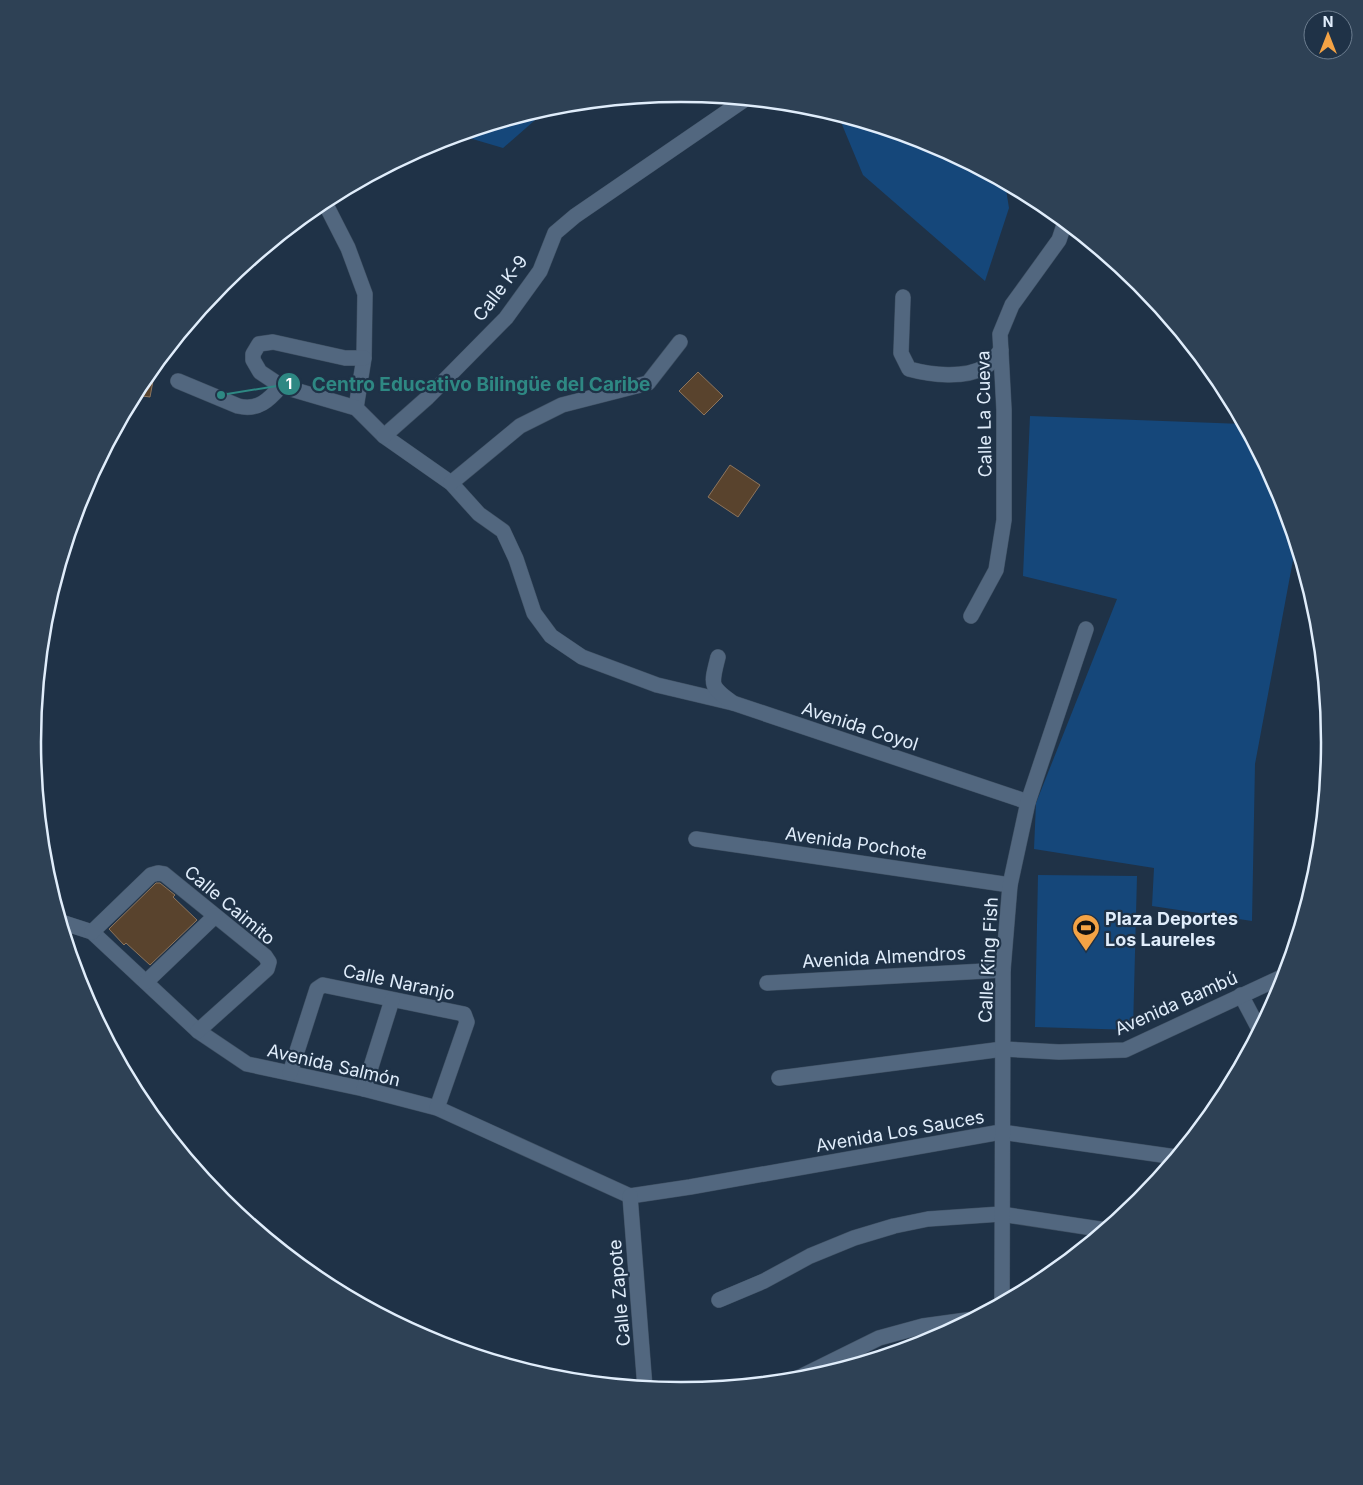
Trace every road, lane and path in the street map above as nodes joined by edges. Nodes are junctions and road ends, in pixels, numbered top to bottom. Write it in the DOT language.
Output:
graph roads {
  1 [pos="736,105"];
  2 [pos="328,209"];
  3 [pos="1063,229"];
  4 [pos="903,297"];
  5 [pos="680,342"];
  6 [pos="1001,350"];
  7 [pos="364,358"];
  8 [pos="178,382"];
  9 [pos="281,386"];
  10 [pos="356,408"];
  11 [pos="384,436"];
  12 [pos="451,483"];
  13 [pos="971,616"];
  14 [pos="1086,629"];
  15 [pos="718,657"];
  16 [pos="733,703"];
  17 [pos="1028,802"];
  18 [pos="696,839"];
  19 [pos="1010,885"];
  20 [pos="215,916"];
  21 [pos="68,924"];
  22 [pos="92,932"];
  23 [pos="1003,970"];
  24 [pos="1276,979"];
  25 [pos="146,982"];
  26 [pos="767,983"];
  27 [pos="1241,995"];
  28 [pos="392,1000"];
  29 [pos="1257,1025"];
  30 [pos="198,1030"];
  31 [pos="1004,1049"];
  32 [pos="290,1073"];
  33 [pos="779,1078"];
  34 [pos="364,1089"];
  35 [pos="437,1108"];
  36 [pos="1001,1132"];
  37 [pos="1169,1157"];
  38 [pos="630,1196"];
  39 [pos="1002,1214"];
  40 [pos="1098,1229"];
  41 [pos="1002,1297"];
  42 [pos="719,1300"];
  43 [pos="955,1322"];
  44 [pos="821,1367"];
  45 [pos="644,1381"];
  1 -- 11 [label="street, Calle K-9"];
  2 -- 7 [label="street"];
  3 -- 6 [label="street, Calle La Cueva"];
  4 -- 6 [label="street"];
  5 -- 12 [label="street"];
  6 -- 13 [label="street, Calle La Cueva"];
  7 -- 9 [label="street"];
  7 -- 10 [label="street"];
  8 -- 9 [label="street"];
  9 -- 10 [label="street"];
  10 -- 11 [label="street"];
  11 -- 12 [label="street"];
  12 -- 16 [label="street"];
  14 -- 17 [label="street, Calle King Fish"];
  15 -- 16 [label="street, Avenida Coyol"];
  16 -- 17 [label="street, Avenida Coyol"];
  17 -- 19 [label="street, Calle King Fish"];
  18 -- 19 [label="street, Avenida Pochote"];
  19 -- 23 [label="street, Calle King Fish"];
  20 -- 22 [label="street, Calle Caimito"];
  20 -- 25 [label="street"];
  20 -- 30 [label="street, Calle Caimito"];
  21 -- 22 [label="street, Avenida Salmón"];
  22 -- 25 [label="street, Avenida Salmón"];
  23 -- 26 [label="street, Avenida Almendros"];
  23 -- 31 [label="street, Calle King Fish"];
  24 -- 27 [label="street, Avenida Bambú"];
  25 -- 30 [label="street, Avenida Salmón"];
  27 -- 29 [label="street"];
  27 -- 31 [label="street, Avenida Bambú"];
  28 -- 32 [label="street, Calle Naranjo"];
  28 -- 34 [label="street"];
  28 -- 35 [label="street, Calle Naranjo"];
  30 -- 32 [label="street, Avenida Salmón"];
  31 -- 33 [label="street, Avenida Bambú"];
  31 -- 36 [label="street, Calle King Fish"];
  32 -- 34 [label="street, Avenida Salmón"];
  34 -- 35 [label="street, Avenida Salmón"];
  35 -- 38 [label="street, Avenida Salmón"];
  36 -- 37 [label="street, Avenida Los Sauces"];
  36 -- 38 [label="street, Avenida Los Sauces"];
  36 -- 39 [label="street, Calle King Fish"];
  38 -- 45 [label="street, Calle Zapote"];
  39 -- 40 [label="street"];
  39 -- 41 [label="street, Calle King Fish"];
  39 -- 42 [label="street"];
  43 -- 44 [label="street"];
}
